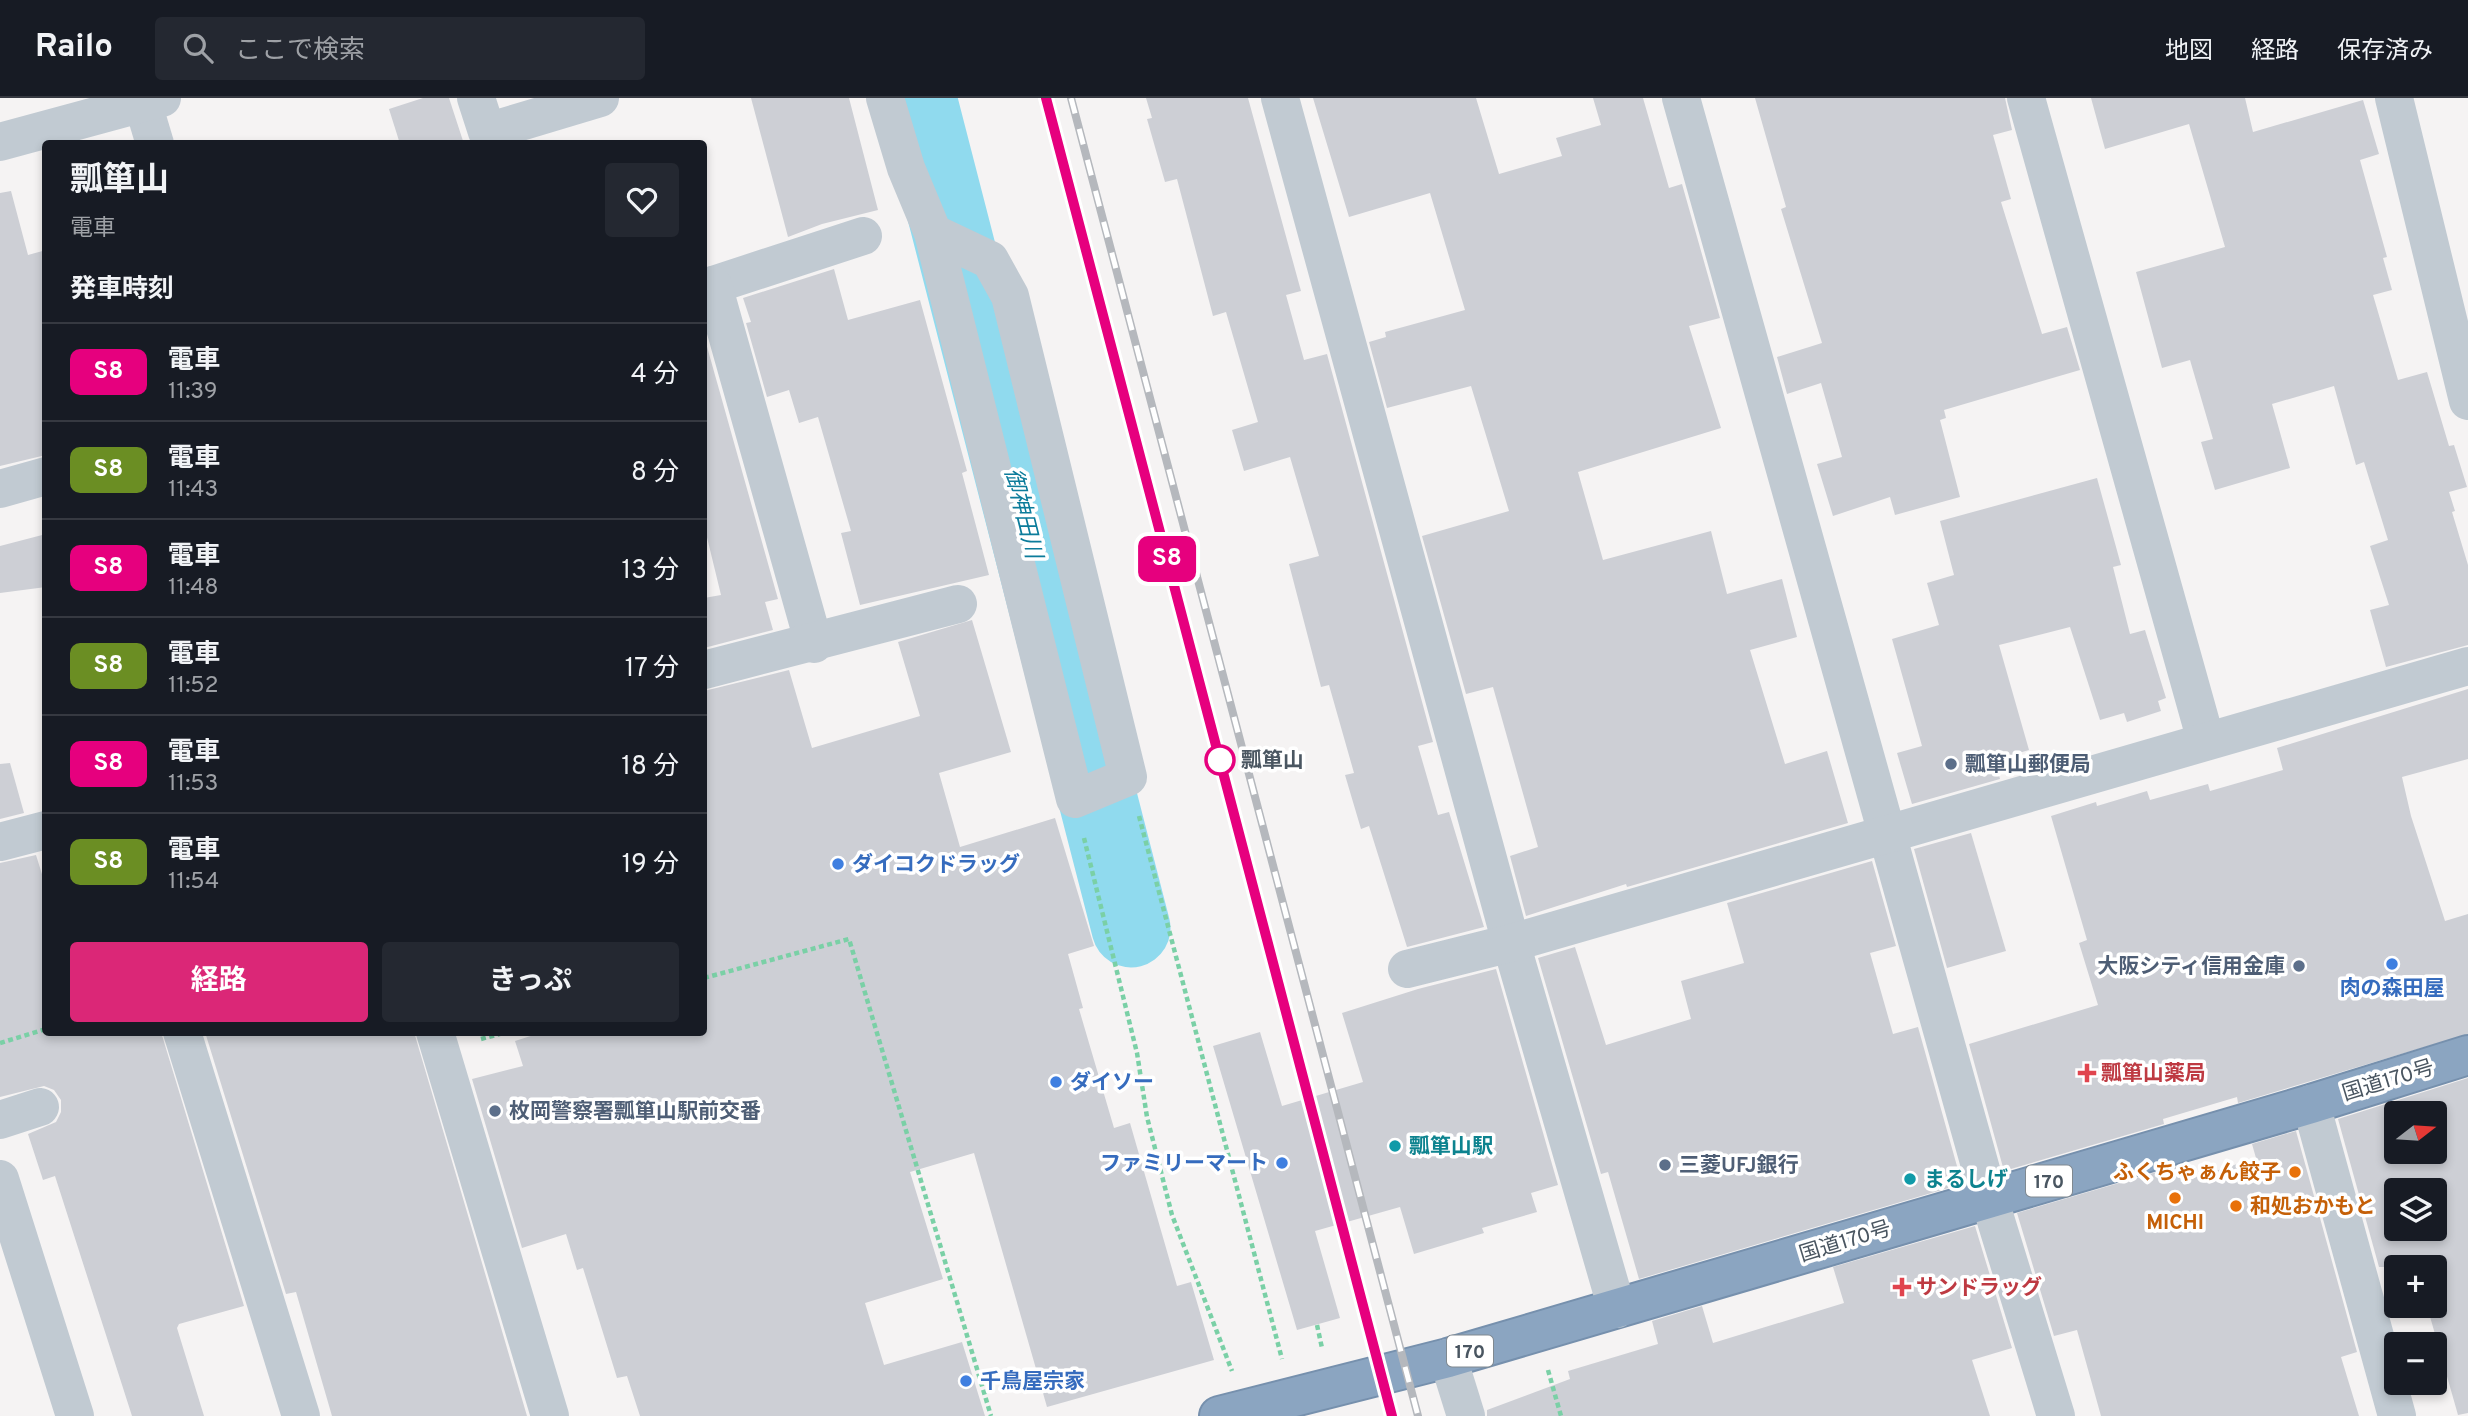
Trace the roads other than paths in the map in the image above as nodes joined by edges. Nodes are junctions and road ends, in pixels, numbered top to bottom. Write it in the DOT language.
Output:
graph roads {
  1 [pos="600,98"];
  2 [pos="885,98"];
  3 [pos="1280,98"];
  4 [pos="1681,98"];
  5 [pos="2026,98"];
  6 [pos="2395,98"];
  7 [pos="152,101"];
  8 [pos="482,115"];
  9 [pos="155,140"];
  10 [pos="0,142"];
  11 [pos="863,236"];
  12 [pos="940,236"];
  13 [pos="708,287"];
  14 [pos="2468,401"];
  15 [pos="42,477"];
  16 [pos="0,489"];
  17 [pos="958,604"];
  18 [pos="814,644"];
  19 [pos="2468,666"];
  20 [pos="707,669"];
  21 [pos="2206,741"];
  22 [pos="42,831"];
  23 [pos="1887,832"];
  24 [pos="0,842"];
  25 [pos="1511,943"];
  26 [pos="1407,969"];
  27 [pos="183,1036"];
  28 [pos="436,1036"];
  29 [pos="2468,1055"];
  30 [pos="2311,1104"];
  31 [pos="40,1107"];
  32 [pos="0,1120"];
  33 [pos="0,1178"];
  34 [pos="1989,1198"];
  35 [pos="1617,1309"];
  36 [pos="1448,1358"];
  37 [pos="1285,1393"];
  38 [pos="75,1416"];
  39 [pos="301,1416"];
  40 [pos="550,1416"];
  41 [pos="1219,1416"];
  42 [pos="1466,1416"];
  43 [pos="2056,1416"];
  44 [pos="2398,1416"];
  1 -- 8 [label="street"];
  2 -- 12 [label="street"];
  3 -- 25 [label="street"];
  4 -- 23 [label="street"];
  5 -- 21 [label="street"];
  6 -- 14 [label="street"];
  7 -- 9 [label="street"];
  7 -- 10 [label="street"];
  11 -- 13 [label="street"];
  12 -- 12 [label="street"];
  13 -- 18 [label="street"];
  15 -- 16 [label="street"];
  17 -- 18 [label="street"];
  18 -- 20 [label="street"];
  19 -- 21 [label="street"];
  21 -- 23 [label="street"];
  22 -- 24 [label="street"];
  23 -- 25 [label="street"];
  23 -- 34 [label="street"];
  25 -- 26 [label="street"];
  25 -- 35 [label="street"];
  27 -- 39 [label="street"];
  28 -- 40 [label="street"];
  29 -- 30 [label="highway, 国道170号 / 170"];
  30 -- 34 [label="highway, 国道170号 / 170"];
  30 -- 44 [label="street"];
  31 -- 32 [label="street"];
  33 -- 38 [label="street"];
  34 -- 35 [label="highway, 国道170号 / 170"];
  34 -- 43 [label="street"];
  35 -- 36 [label="highway, 国道170号 / 170"];
  36 -- 37 [label="highway, 国道170号 / 170"];
  36 -- 42 [label="street"];
  37 -- 41 [label="highway, 国道170号 / 170"];
}
